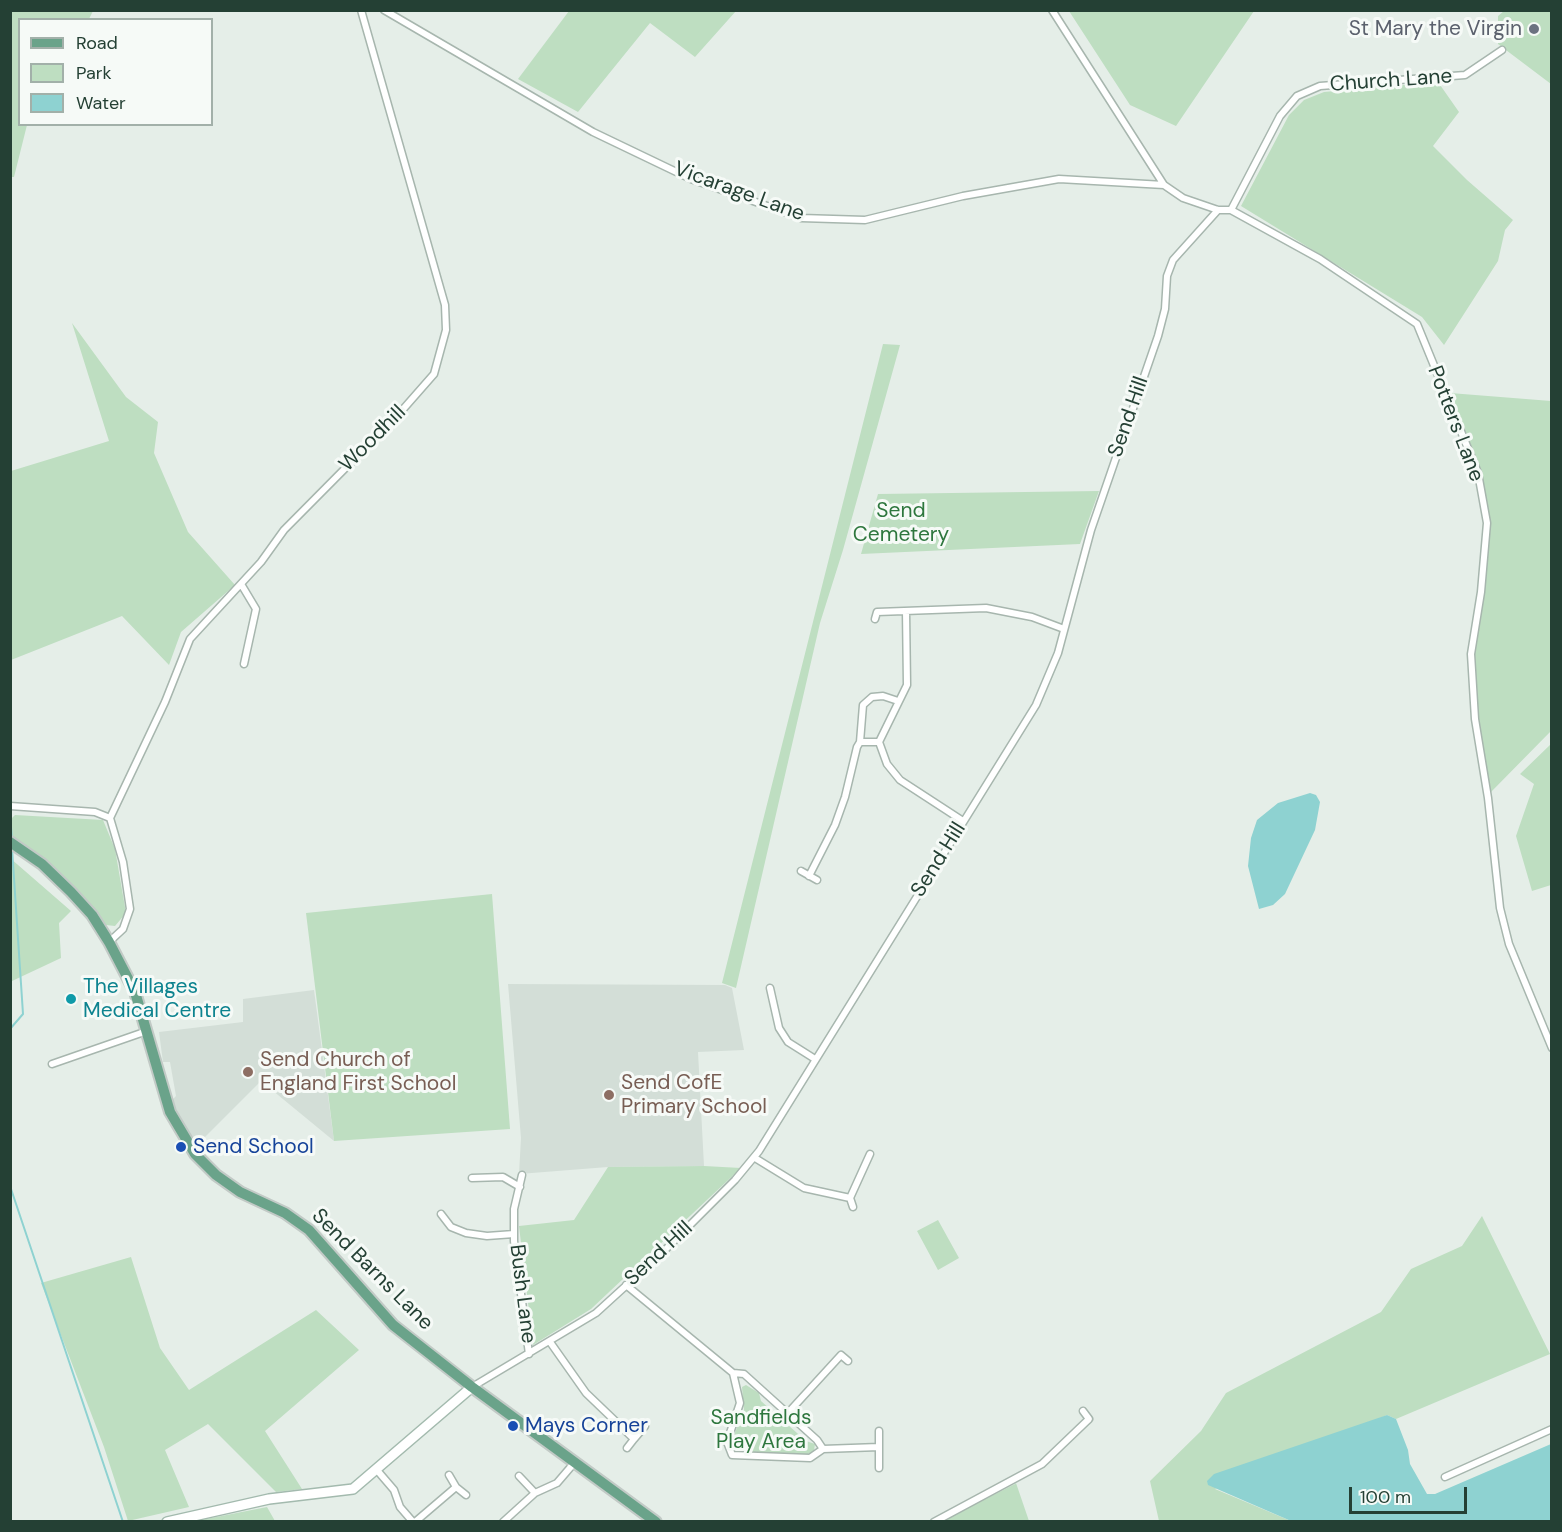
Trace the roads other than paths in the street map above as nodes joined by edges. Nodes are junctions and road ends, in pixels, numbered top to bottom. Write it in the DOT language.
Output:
graph roads {
  1 [pos="361,10"];
  2 [pos="384,10"];
  3 [pos="1052,10"];
  4 [pos="1502,50"];
  5 [pos="1164,185"];
  6 [pos="1218,210"];
  7 [pos="1232,210"];
  8 [pos="241,584"];
  9 [pos="906,611"];
  10 [pos="875,619"];
  11 [pos="1064,629"];
  12 [pos="244,664"];
  13 [pos="898,700"];
  14 [pos="860,742"];
  15 [pos="879,742"];
  16 [pos="13,806"];
  17 [pos="110,818"];
  18 [pos="963,821"];
  19 [pos="14,844"];
  20 [pos="801,871"];
  21 [pos="809,876"];
  22 [pos="817,880"];
  23 [pos="109,942"];
  24 [pos="770,988"];
  25 [pos="148,1030"];
  26 [pos="1551,1048"];
  27 [pos="816,1059"];
  28 [pos="52,1064"];
  29 [pos="870,1154"];
  30 [pos="755,1158"];
  31 [pos="762,1162"];
  32 [pos="762,1171"];
  33 [pos="522,1175"];
  34 [pos="472,1178"];
  35 [pos="520,1187"];
  36 [pos="850,1198"];
  37 [pos="852,1207"];
  38 [pos="441,1214"];
  39 [pos="514,1234"];
  40 [pos="626,1285"];
  41 [pos="550,1342"];
  42 [pos="835,1350"];
  43 [pos="529,1354"];
  44 [pos="841,1355"];
  45 [pos="848,1360"];
  46 [pos="733,1373"];
  47 [pos="472,1387"];
  48 [pos="1083,1411"];
  49 [pos="787,1414"];
  50 [pos="645,1426"];
  51 [pos="1551,1429"];
  52 [pos="879,1431"];
  53 [pos="634,1439"];
  54 [pos="879,1447"];
  55 [pos="627,1448"];
  56 [pos="823,1449"];
  57 [pos="575,1462"];
  58 [pos="879,1468"];
  59 [pos="376,1469"];
  60 [pos="449,1475"];
  61 [pos="519,1476"];
  62 [pos="1445,1477"];
  63 [pos="456,1486"];
  64 [pos="535,1493"];
  65 [pos="466,1495"];
  66 [pos="400,1507"];
  67 [pos="391,1509"];
  68 [pos="167,1521"];
  69 [pos="414,1521"];
  70 [pos="503,1521"];
  71 [pos="656,1521"];
  72 [pos="934,1521"];
  1 -- 8 [label="street, Woodhill"];
  2 -- 5 [label="street, Vicarage Lane"];
  3 -- 5 [label="street, Potters Lane"];
  4 -- 7 [label="street, Church Lane"];
  5 -- 6 [label="street, Potters Lane"];
  6 -- 7 [label="street, Potters Lane"];
  6 -- 11 [label="street, Send Hill"];
  7 -- 26 [label="street, Potters Lane"];
  8 -- 12 [label="street"];
  8 -- 17 [label="street, Woodhill"];
  9 -- 10 [label="street"];
  9 -- 11 [label="street"];
  9 -- 13 [label="street"];
  11 -- 18 [label="street, Send Hill"];
  13 -- 14 [label="street"];
  13 -- 15 [label="street"];
  14 -- 15 [label="street"];
  14 -- 21 [label="street"];
  15 -- 18 [label="street"];
  16 -- 17 [label="street"];
  17 -- 23 [label="street"];
  18 -- 27 [label="street, Send Hill"];
  19 -- 23 [label="main road, Send Barns Lane"];
  20 -- 21 [label="street"];
  21 -- 22 [label="street"];
  23 -- 25 [label="main road, Send Barns Lane"];
  24 -- 27 [label="street"];
  25 -- 28 [label="street"];
  25 -- 47 [label="main road, Send Barns Lane"];
  27 -- 30 [label="street, Send Hill"];
  29 -- 36 [label="street"];
  30 -- 31 [label="street"];
  30 -- 40 [label="street, Send Hill"];
  31 -- 32 [label="street"];
  31 -- 36 [label="street"];
  33 -- 35 [label="street, Bush Lane"];
  34 -- 35 [label="street"];
  35 -- 39 [label="street, Bush Lane"];
  36 -- 37 [label="street"];
  38 -- 39 [label="street, Bush Lane"];
  39 -- 43 [label="street, Bush Lane"];
  40 -- 41 [label="street, Send Hill"];
  40 -- 46 [label="street"];
  41 -- 43 [label="street, Send Hill"];
  41 -- 53 [label="street"];
  42 -- 44 [label="street"];
  43 -- 47 [label="street, Send Hill"];
  44 -- 45 [label="street"];
  44 -- 49 [label="street"];
  46 -- 49 [label="street"];
  46 -- 56 [label="street"];
  47 -- 57 [label="main road, Send Barns Lane"];
  47 -- 59 [label="main road"];
  48 -- 72 [label="street"];
  49 -- 56 [label="street"];
  50 -- 53 [label="street"];
  51 -- 62 [label="street"];
  52 -- 54 [label="street"];
  53 -- 55 [label="street"];
  54 -- 56 [label="street"];
  54 -- 58 [label="street"];
  57 -- 64 [label="street"];
  57 -- 71 [label="main road, Send Barns Lane"];
  59 -- 66 [label="street"];
  59 -- 68 [label="main road"];
  60 -- 63 [label="street"];
  61 -- 64 [label="street"];
  63 -- 65 [label="street"];
  63 -- 69 [label="street"];
  64 -- 70 [label="street"];
  66 -- 67 [label="street"];
  66 -- 69 [label="street"];
}
